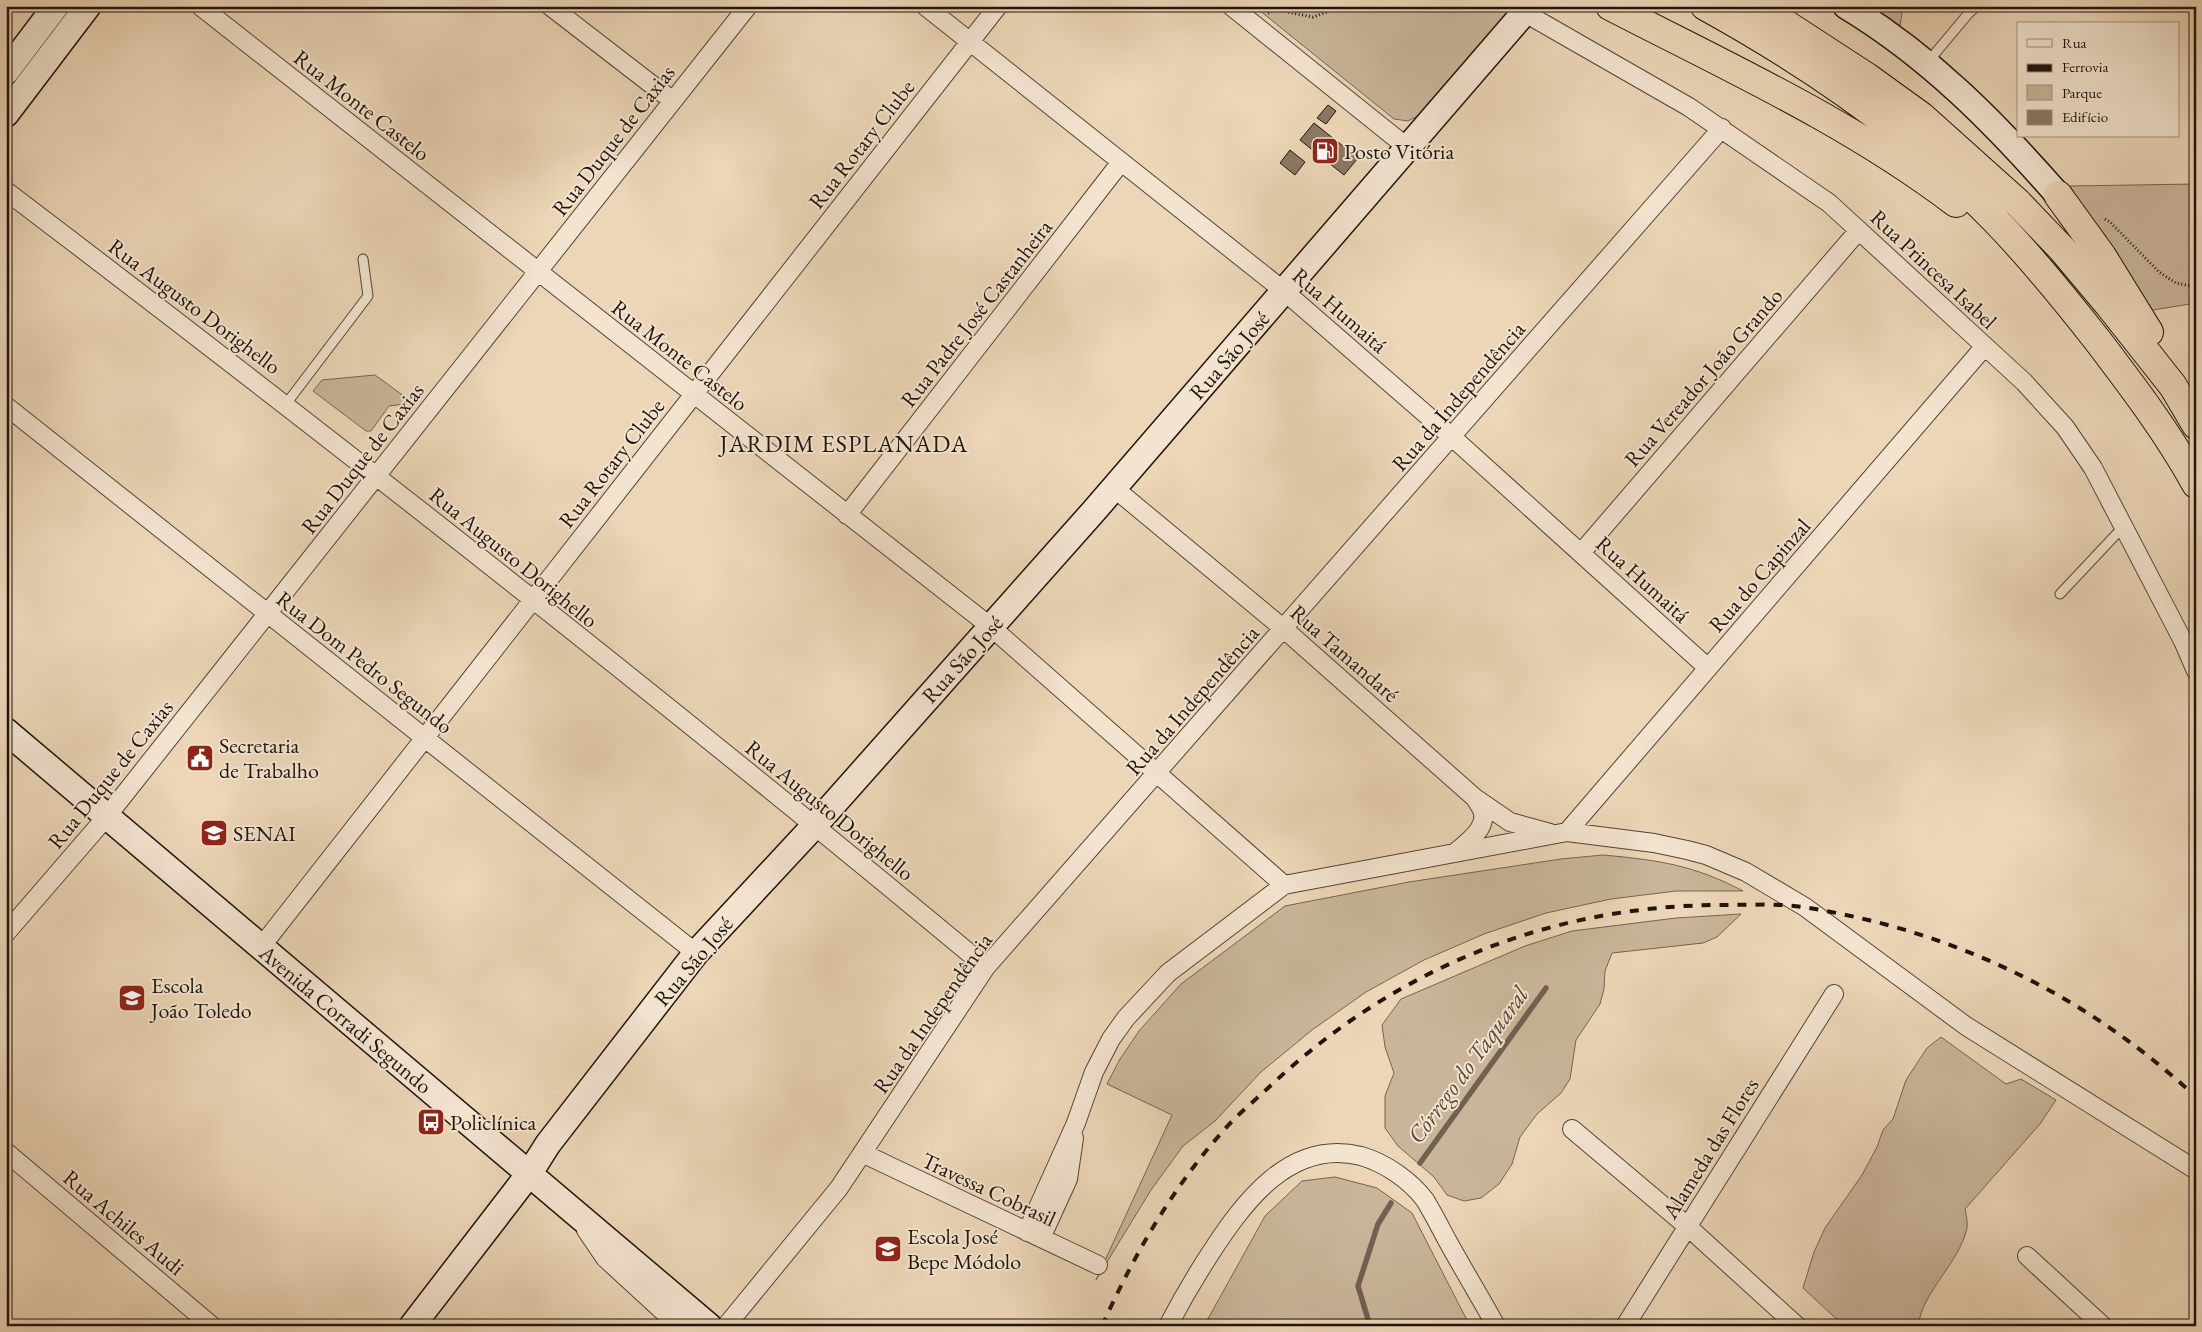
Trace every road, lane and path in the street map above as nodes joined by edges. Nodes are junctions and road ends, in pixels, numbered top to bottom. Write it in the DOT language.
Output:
graph roads {
  1 [pos="56,6"];
  2 [pos="88,6"];
  3 [pos="200,6"];
  4 [pos="550,6"];
  5 [pos="748,6"];
  6 [pos="925,6"];
  7 [pos="998,6"];
  8 [pos="1231,6"];
  9 [pos="1344,6"];
  10 [pos="1610,6"];
  11 [pos="1704,6"];
  12 [pos="1758,6"];
  13 [pos="1846,6"];
  14 [pos="1977,6"];
  15 [pos="1527,10"];
  16 [pos="1251,22"];
  17 [pos="970,42"];
  18 [pos="1926,63"];
  19 [pos="7,69"];
  20 [pos="30,83"];
  21 [pos="673,101"];
  22 [pos="6,114"];
  23 [pos="1722,128"];
  24 [pos="1408,148"];
  25 [pos="1121,162"];
  26 [pos="6,191"];
  27 [pos="2058,195"];
  28 [pos="2102,217"];
  29 [pos="1859,230"];
  30 [pos="363,259"];
  31 [pos="2038,266"];
  32 [pos="538,272"];
  33 [pos="2196,287"];
  34 [pos="1284,292"];
  35 [pos="1985,346"];
  36 [pos="2173,386"];
  37 [pos="694,394"];
  38 [pos="286,404"];
  39 [pos="6,406"];
  40 [pos="2196,425"];
  41 [pos="1452,437"];
  42 [pos="377,476"];
  43 [pos="2196,484"];
  44 [pos="1114,488"];
  45 [pos="848,515"];
  46 [pos="2123,527"];
  47 [pos="1581,553"];
  48 [pos="2060,594"];
  49 [pos="532,600"];
  50 [pos="268,613"];
  51 [pos="991,627"];
  52 [pos="1284,629"];
  53 [pos="1708,668"];
  54 [pos="2196,671"];
  55 [pos="6,731"];
  56 [pos="424,738"];
  57 [pos="1158,773"];
  58 [pos="1475,798"];
  59 [pos="108,815"];
  60 [pos="814,824"];
  61 [pos="1561,833"];
  62 [pos="1455,853"];
  63 [pos="1284,884"];
  64 [pos="6,933"];
  65 [pos="261,947"];
  66 [pos="696,953"];
  67 [pos="986,967"];
  68 [pos="1834,994"];
  69 [pos="1572,1129"];
  70 [pos="6,1152"];
  71 [pos="862,1154"];
  72 [pos="2196,1170"];
  73 [pos="529,1174"];
  74 [pos="573,1211"];
  75 [pos="1687,1226"];
  76 [pos="1034,1235"];
  77 [pos="2026,1256"];
  78 [pos="1098,1266"];
  79 [pos="212,1326"];
  80 [pos="412,1326"];
  81 [pos="679,1326"];
  82 [pos="709,1326"];
  83 [pos="726,1326"];
  84 [pos="1168,1326"];
  85 [pos="1496,1326"];
  86 [pos="1625,1326"];
  87 [pos="1797,1326"];
  88 [pos="2103,1326"];
  1 -- 19 [label="street"];
  2 -- 20 [label="street"];
  3 -- 32 [label="street, Rua Monte Castelo"];
  4 -- 21 [label="street"];
  5 -- 21 [label="street, Rua Duque de Caxias"];
  6 -- 17 [label="street, Rua Humaitá"];
  7 -- 17 [label="street, Rua Rotary Clube"];
  8 -- 16 [label="street"];
  9 -- 16 [label="path"];
  10 -- 31 [label="highway"];
  11 -- 31 [label="highway"];
  12 -- 36 [label="highway"];
  13 -- 18 [label="street"];
  14 -- 18 [label="lane"];
  15 -- 23 [label="street, Rua Princesa Isabel"];
  15 -- 24 [label="street, Rua São José"];
  16 -- 24 [label="street"];
  17 -- 25 [label="street, Rua Humaitá"];
  17 -- 37 [label="street, Rua Rotary Clube"];
  18 -- 27 [label="street"];
  19 -- 20 [label="street"];
  20 -- 22 [label="street"];
  21 -- 32 [label="street, Rua Duque de Caxias"];
  23 -- 29 [label="street, Rua Princesa Isabel"];
  23 -- 41 [label="street, Rua da Independência"];
  24 -- 34 [label="street, Rua São José"];
  25 -- 34 [label="street, Rua Humaitá"];
  25 -- 45 [label="street, Rua Padre José Castanheira"];
  26 -- 38 [label="street, Rua Augusto Dorighello"];
  27 -- 36 [label="highway"];
  28 -- 33 [label="path"];
  29 -- 35 [label="street, Rua Princesa Isabel"];
  29 -- 47 [label="street, Rua Vereador João Grando"];
  30 -- 38 [label="lane"];
  31 -- 43 [label="highway"];
  32 -- 37 [label="street, Rua Monte Castelo"];
  32 -- 42 [label="street, Rua Duque de Caxias"];
  34 -- 41 [label="street, Rua Humaitá"];
  34 -- 44 [label="street, Rua São José"];
  35 -- 46 [label="street, Rua Princesa Isabel"];
  35 -- 53 [label="street, Rua do Capinzal"];
  36 -- 40 [label="highway"];
  37 -- 45 [label="street, Rua Monte Castelo"];
  37 -- 49 [label="street, Rua Rotary Clube"];
  38 -- 42 [label="street, Rua Augusto Dorighello"];
  39 -- 50 [label="street, Rua Dom Pedro Segundo"];
  41 -- 47 [label="street, Rua Humaitá"];
  41 -- 52 [label="street, Rua da Independência"];
  42 -- 49 [label="street, Rua Augusto Dorighello"];
  42 -- 50 [label="street, Rua Duque de Caxias"];
  44 -- 51 [label="street, Rua São José"];
  44 -- 52 [label="street, Rua Tamandaré"];
  45 -- 51 [label="street, Rua Monte Castelo"];
  46 -- 48 [label="lane"];
  46 -- 54 [label="street, Rua Princesa Isabel"];
  47 -- 53 [label="street, Rua Humaitá"];
  49 -- 56 [label="street, Rua Rotary Clube"];
  49 -- 60 [label="street, Rua Augusto Dorighello"];
  50 -- 56 [label="street, Rua Dom Pedro Segundo"];
  50 -- 59 [label="street, Rua Duque de Caxias"];
  51 -- 57 [label="street, Rua Monte Castelo"];
  51 -- 60 [label="street, Rua São José"];
  52 -- 57 [label="street, Rua da Independência"];
  52 -- 58 [label="street, Rua Tamandaré"];
  53 -- 61 [label="street, Rua do Capinzal"];
  55 -- 59 [label="street, Avenida Corradi Segundo"];
  56 -- 65 [label="street, Rua Rotary Clube"];
  56 -- 66 [label="street, Rua Dom Pedro Segundo"];
  57 -- 63 [label="street, Rua Monte Castelo"];
  57 -- 67 [label="street, Rua da Independência"];
  58 -- 61 [label="street, Rua Tamandaré"];
  58 -- 62 [label="street"];
  59 -- 64 [label="street, Rua Duque de Caxias"];
  59 -- 65 [label="street, Avenida Corradi Segundo"];
  60 -- 66 [label="street, Rua São José"];
  60 -- 67 [label="street, Rua Augusto Dorighello"];
  61 -- 62 [label="street"];
  61 -- 72 [label="street"];
  62 -- 63 [label="street"];
  63 -- 76 [label="street"];
  65 -- 73 [label="street, Avenida Corradi Segundo"];
  66 -- 73 [label="street, Rua São José"];
  67 -- 71 [label="street, Rua da Independência"];
  68 -- 75 [label="street, Alameda das Flores"];
  69 -- 75 [label="street"];
  70 -- 79 [label="street, Rua Achiles Audi"];
  71 -- 76 [label="street, Travessa Cobrasil"];
  71 -- 83 [label="street, Rua da Independência"];
  73 -- 74 [label="street, Avenida Corradi Segundo"];
  73 -- 80 [label="street, Rua São José"];
  74 -- 81 [label="street"];
  74 -- 82 [label="street, Avenida Corradi Segundo"];
  75 -- 86 [label="street, Alameda das Flores"];
  75 -- 87 [label="street"];
  76 -- 78 [label="street, Travessa Cobrasil"];
  77 -- 88 [label="street"];
  84 -- 85 [label="street"];
}
